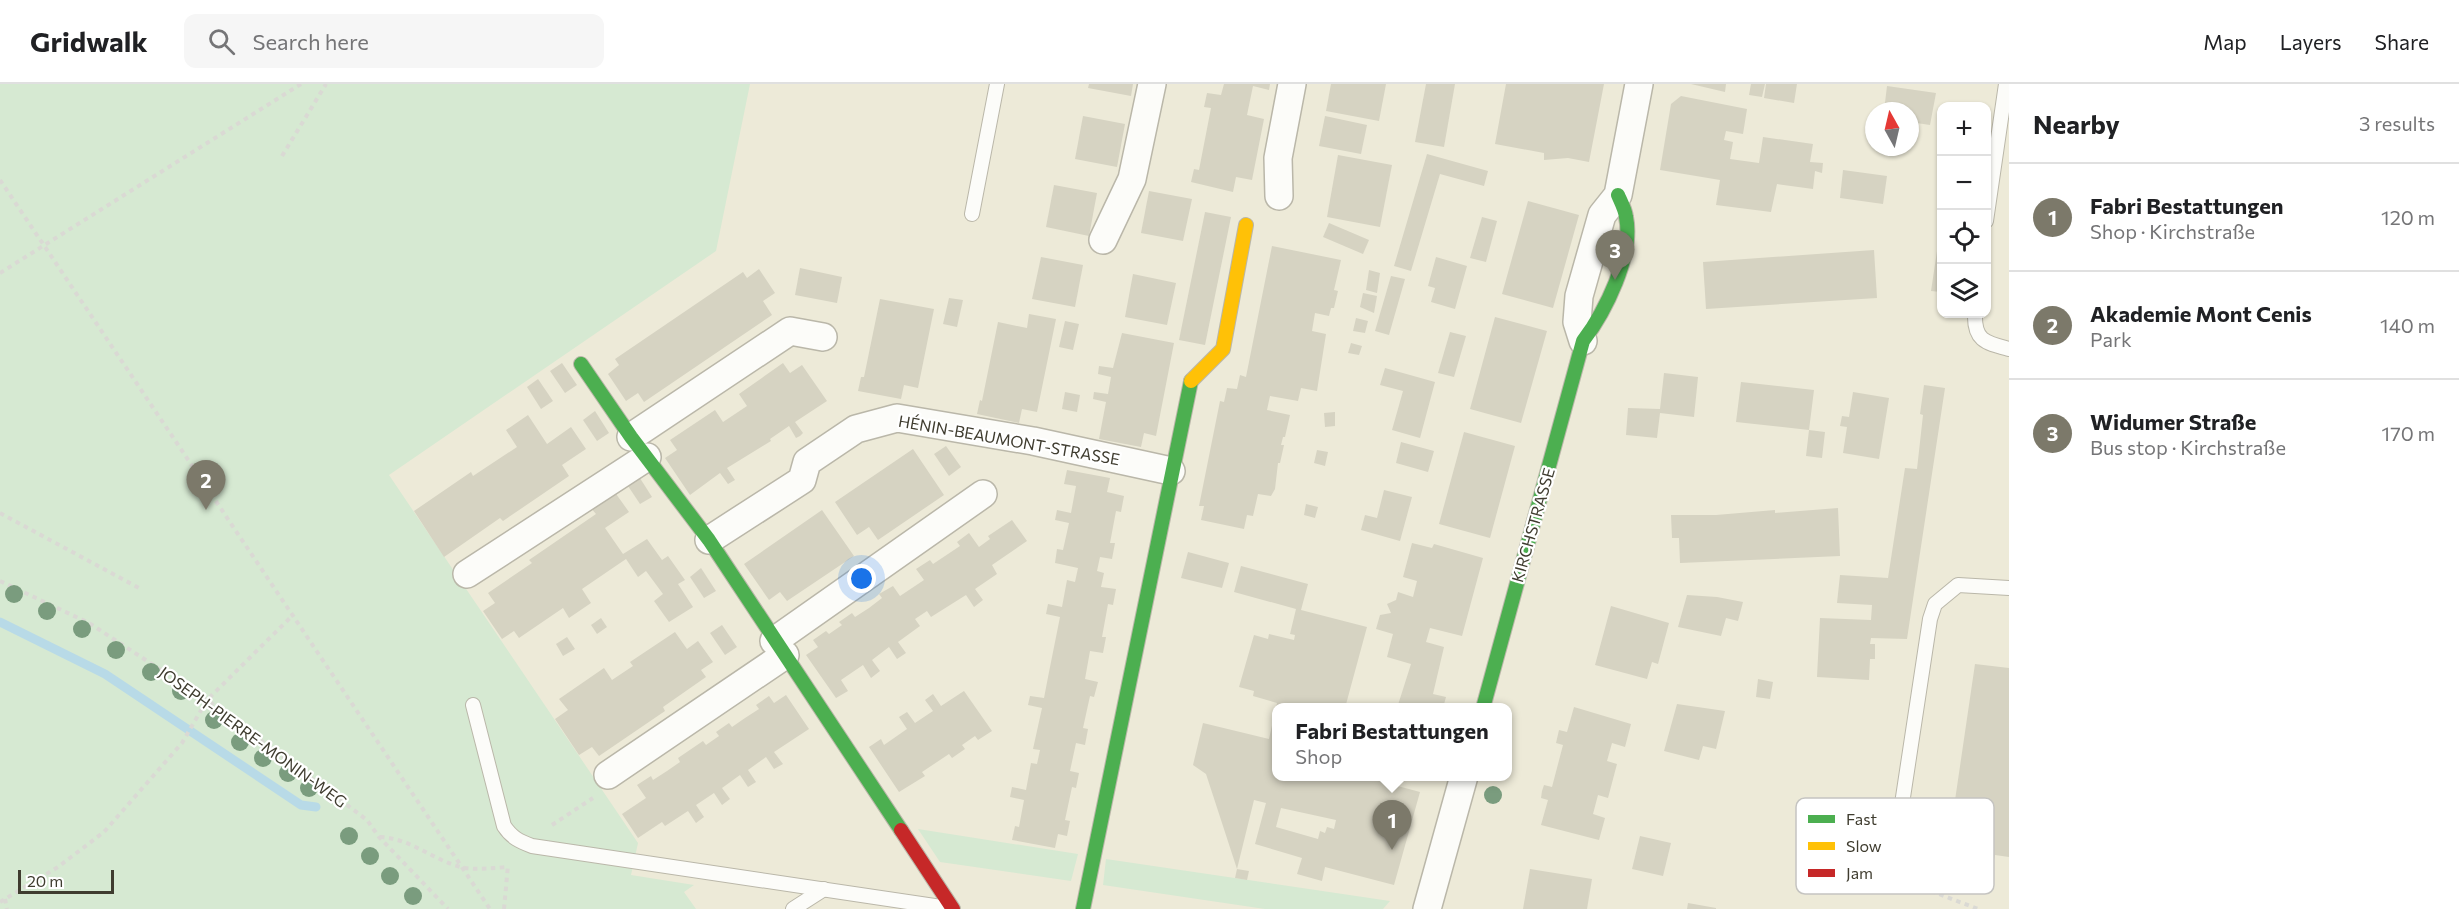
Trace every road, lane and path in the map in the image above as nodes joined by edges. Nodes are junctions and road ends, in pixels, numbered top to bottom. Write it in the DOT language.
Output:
graph roads {
  1 [pos="301,84"];
  2 [pos="326,84"];
  3 [pos="997,84"];
  4 [pos="1152,84"];
  5 [pos="1292,84"];
  6 [pos="1639,84"];
  7 [pos="2006,84"];
  8 [pos="282,156"];
  9 [pos="0,180"];
  10 [pos="1279,196"];
  11 [pos="1988,210"];
  12 [pos="972,214"];
  13 [pos="1246,225"];
  14 [pos="1103,240"];
  15 [pos="43,243"];
  16 [pos="0,273"];
  17 [pos="1975,318"];
  18 [pos="823,338"];
  19 [pos="1583,341"];
  20 [pos="2009,349"];
  21 [pos="581,364"];
  22 [pos="639,447"];
  23 [pos="1171,471"];
  24 [pos="983,494"];
  25 [pos="0,513"];
  26 [pos="709,540"];
  27 [pos="467,574"];
  28 [pos="0,581"];
  29 [pos="139,588"];
  30 [pos="2009,588"];
  31 [pos="293,615"];
  32 [pos="780,648"];
  33 [pos="207,700"];
  34 [pos="1484,703"];
  35 [pos="473,705"];
  36 [pos="608,775"];
  37 [pos="1463,781"];
  38 [pos="1903,798"];
  39 [pos="379,837"];
  40 [pos="527,844"];
  41 [pos="463,867"];
  42 [pos="508,867"];
  43 [pos="824,890"];
  44 [pos="1939,894"];
  45 [pos="5,899"];
  46 [pos="0,902"];
  47 [pos="7,909"];
  48 [pos="448,909"];
  49 [pos="490,909"];
  50 [pos="504,909"];
  51 [pos="793,909"];
  52 [pos="952,909"];
  53 [pos="1083,909"];
  54 [pos="1426,909"];
  55 [pos="1978,909"];
  1 -- 15 [label="path"];
  2 -- 8 [label="path"];
  3 -- 12 [label="lane"];
  4 -- 14 [label="street"];
  5 -- 10 [label="street"];
  6 -- 19 [label="street, KIRCHSTRASSE"];
  7 -- 11 [label="lane"];
  9 -- 15 [label="path"];
  13 -- 23 [label="street"];
  15 -- 16 [label="path"];
  15 -- 31 [label="path"];
  17 -- 20 [label="lane"];
  18 -- 22 [label="street"];
  19 -- 34 [label="street, KIRCHSTRASSE"];
  21 -- 22 [label="street"];
  22 -- 26 [label="street"];
  22 -- 27 [label="street"];
  23 -- 26 [label="street, HÉNIN-BEAUMONT-STRASSE"];
  23 -- 53 [label="street"];
  24 -- 32 [label="street"];
  25 -- 29 [label="path"];
  26 -- 32 [label="street"];
  28 -- 33 [label="path, JOSEPH-PIERRE-MONIN-WEG"];
  30 -- 38 [label="lane"];
  31 -- 33 [label="path"];
  31 -- 41 [label="path"];
  32 -- 36 [label="street"];
  32 -- 52 [label="street"];
  33 -- 39 [label="path, JOSEPH-PIERRE-MONIN-WEG"];
  33 -- 45 [label="path"];
  35 -- 40 [label="lane"];
  36 -- 40 [label="path"];
  37 -- 54 [label="street"];
  39 -- 41 [label="path"];
  39 -- 48 [label="path, JOSEPH-PIERRE-MONIN-WEG"];
  40 -- 42 [label="path"];
  40 -- 43 [label="lane"];
  41 -- 42 [label="path"];
  41 -- 49 [label="path"];
  42 -- 50 [label="path"];
  43 -- 51 [label="lane"];
  43 -- 52 [label="lane"];
  44 -- 55 [label="path"];
  45 -- 46 [label="path"];
  45 -- 47 [label="path"];
}
